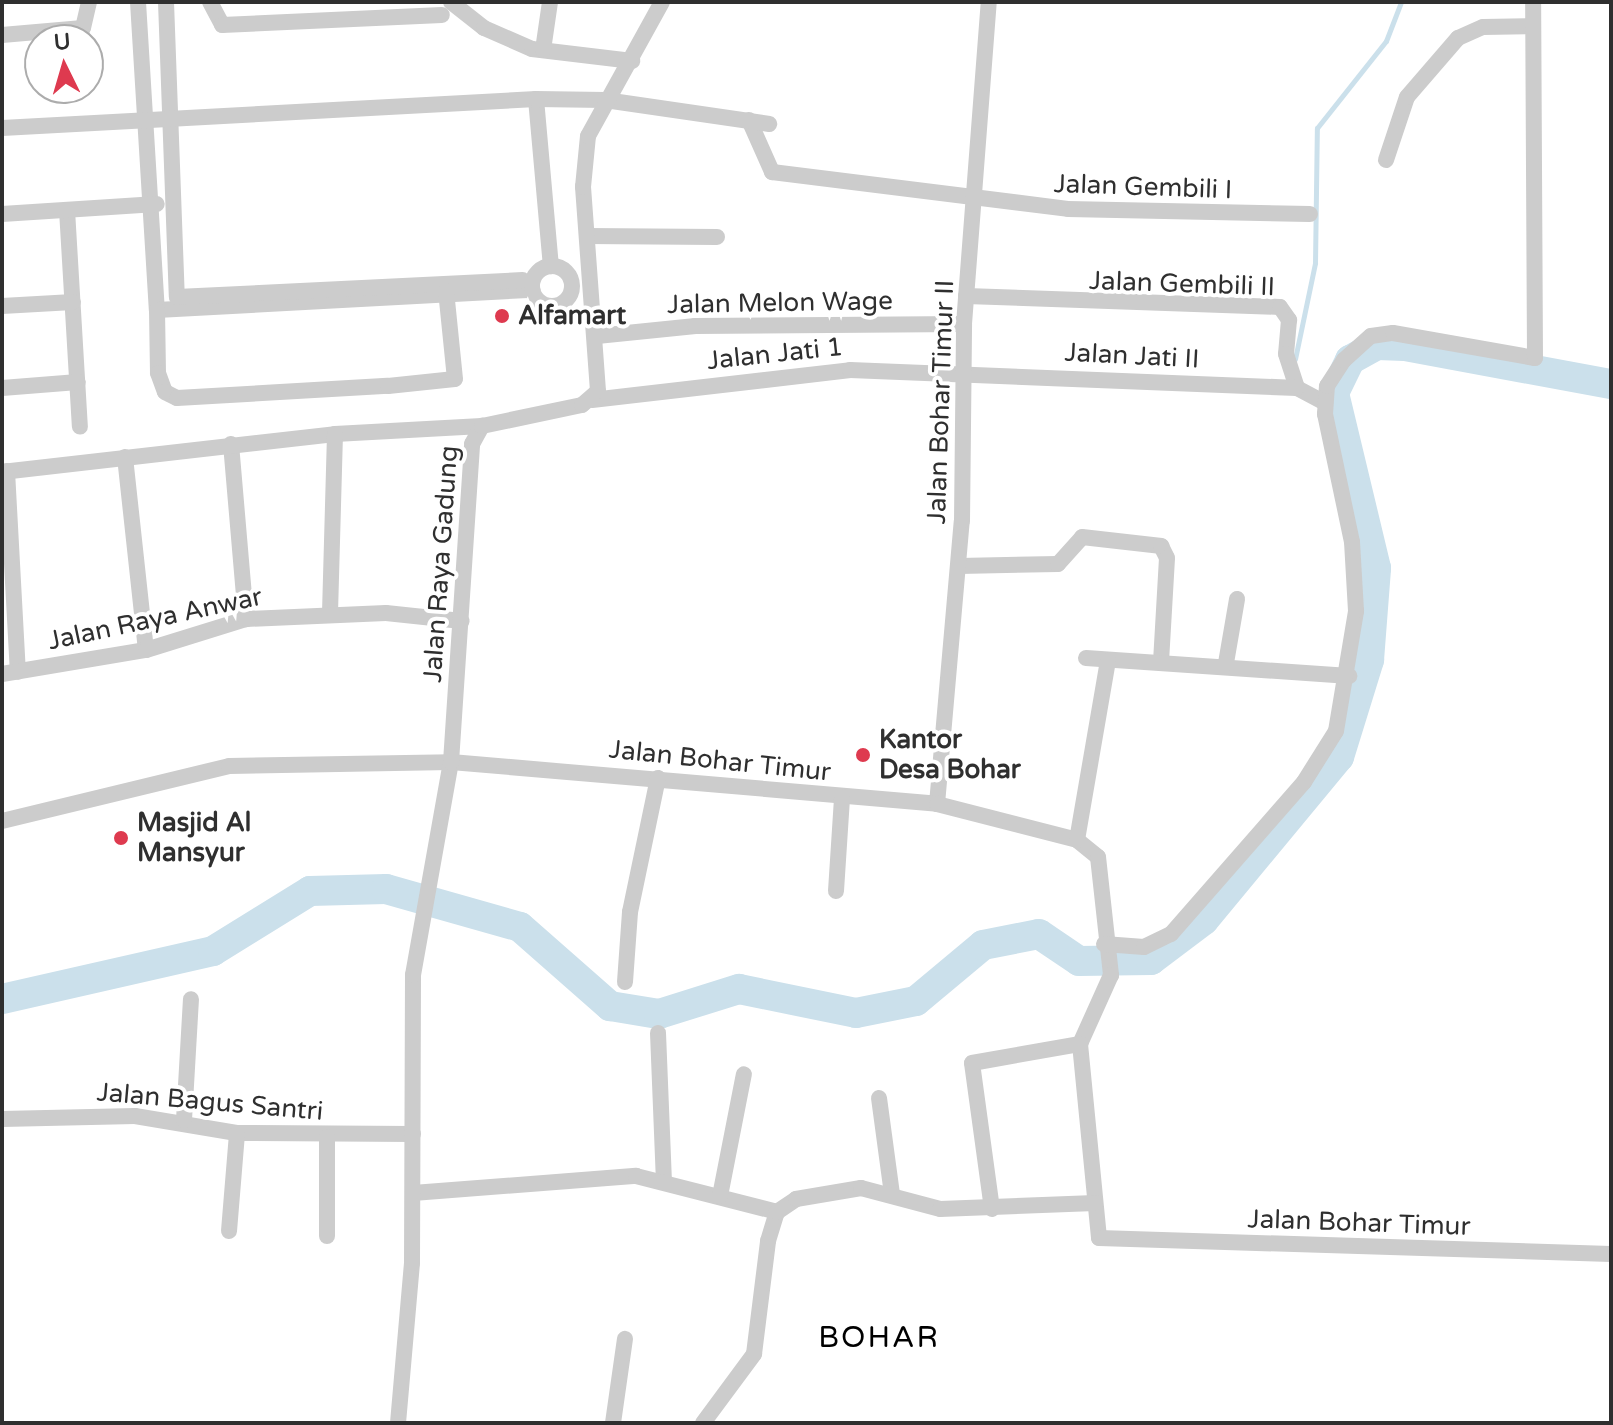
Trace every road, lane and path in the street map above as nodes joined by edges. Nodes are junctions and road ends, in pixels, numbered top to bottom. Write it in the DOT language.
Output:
graph roads {
  1 [pos="89,2"];
  2 [pos="138,2"];
  3 [pos="166,2"];
  4 [pos="210,2"];
  5 [pos="550,2"];
  6 [pos="662,2"];
  7 [pos="989,2"];
  8 [pos="1533,2"];
  9 [pos="383,8"];
  10 [pos="446,9"];
  11 [pos="1533,26"];
  12 [pos="2,35"];
  13 [pos="543,50"];
  14 [pos="632,61"];
  15 [pos="536,99"];
  16 [pos="605,100"];
  17 [pos="169,118"];
  18 [pos="144,120"];
  19 [pos="749,120"];
  20 [pos="769,124"];
  21 [pos="2,128"];
  22 [pos="1386,160"];
  23 [pos="974,200"];
  24 [pos="170,203"];
  25 [pos="148,204"];
  26 [pos="67,210"];
  27 [pos="2,214"];
  28 [pos="1310,214"];
  29 [pos="587,236"];
  30 [pos="717,237"];
  31 [pos="551,266"];
  32 [pos="591,280"];
  33 [pos="571,281"];
  34 [pos="532,285"];
  35 [pos="446,292"];
  36 [pos="966,296"];
  37 [pos="305,298"];
  38 [pos="73,302"];
  39 [pos="2,306"];
  40 [pos="157,310"];
  41 [pos="964,324"];
  42 [pos="597,336"];
  43 [pos="965,372"];
  44 [pos="78,382"];
  45 [pos="2,388"];
  46 [pos="1297,388"];
  47 [pos="1326,395"];
  48 [pos="592,400"];
  49 [pos="482,426"];
  50 [pos="80,427"];
  51 [pos="335,434"];
  52 [pos="231,444"];
  53 [pos="125,457"];
  54 [pos="5,472"];
  55 [pos="959,566"];
  56 [pos="1237,599"];
  57 [pos="330,613"];
  58 [pos="246,619"];
  59 [pos="462,621"];
  60 [pos="146,650"];
  61 [pos="1086,658"];
  62 [pos="1108,661"];
  63 [pos="1161,661"];
  64 [pos="1226,663"];
  65 [pos="10,673"];
  66 [pos="1349,676"];
  67 [pos="451,762"];
  68 [pos="658,778"];
  69 [pos="842,797"];
  70 [pos="937,804"];
  71 [pos="2,821"];
  72 [pos="1077,840"];
  73 [pos="836,891"];
  74 [pos="1105,947"];
  75 [pos="625,982"];
  76 [pos="191,999"];
  77 [pos="658,1033"];
  78 [pos="1080,1044"];
  79 [pos="744,1074"];
  80 [pos="879,1098"];
  81 [pos="2,1119"];
  82 [pos="184,1120"];
  83 [pos="237,1133"];
  84 [pos="413,1134"];
  85 [pos="327,1137"];
  86 [pos="664,1182"];
  87 [pos="413,1193"];
  88 [pos="892,1194"];
  89 [pos="720,1196"];
  90 [pos="1095,1203"];
  91 [pos="992,1209"];
  92 [pos="777,1212"];
  93 [pos="229,1231"];
  94 [pos="327,1236"];
  95 [pos="1611,1254"];
  96 [pos="625,1339"];
  97 [pos="398,1423"];
  98 [pos="613,1423"];
  99 [pos="703,1423"];
  1 -- 12 [label="street"];
  2 -- 18 [label="street"];
  3 -- 17 [label="street"];
  4 -- 9 [label="street"];
  5 -- 13 [label="street"];
  6 -- 14 [label="street"];
  7 -- 23 [label="street, Jalan Bohar Timur II"];
  8 -- 11 [label="street"];
  9 -- 10 [label="street"];
  10 -- 13 [label="street"];
  11 -- 22 [label="street"];
  11 -- 47 [label="street"];
  13 -- 14 [label="street"];
  14 -- 16 [label="street"];
  15 -- 16 [label="street"];
  15 -- 17 [label="street"];
  15 -- 31 [label="street"];
  16 -- 19 [label="street"];
  16 -- 29 [label="street"];
  17 -- 18 [label="street"];
  17 -- 24 [label="street"];
  18 -- 21 [label="street"];
  18 -- 25 [label="street"];
  19 -- 20 [label="street"];
  19 -- 23 [label="street, Jalan Gembili I"];
  23 -- 28 [label="street, Jalan Gembili I"];
  23 -- 36 [label="street, Jalan Bohar Timur II"];
  24 -- 25 [label="street"];
  24 -- 37 [label="street"];
  25 -- 26 [label="street"];
  25 -- 40 [label="street"];
  26 -- 27 [label="street"];
  26 -- 38 [label="street"];
  29 -- 30 [label="street"];
  29 -- 32 [label="street"];
  31 -- 33 [label="street"];
  31 -- 34 [label="street"];
  32 -- 33 [label="street"];
  32 -- 42 [label="street"];
  33 -- 34 [label="street"];
  34 -- 35 [label="street"];
  35 -- 37 [label="street"];
  35 -- 40 [label="street"];
  36 -- 41 [label="street, Jalan Bohar Timur II"];
  36 -- 46 [label="street, Jalan Gembili II"];
  37 -- 40 [label="street"];
  38 -- 39 [label="street"];
  38 -- 44 [label="street"];
  41 -- 42 [label="street, Jalan Melon Wage"];
  41 -- 43 [label="street, Jalan Bohar Timur II"];
  42 -- 48 [label="street"];
  43 -- 46 [label="street, Jalan Jati II"];
  43 -- 48 [label="street, Jalan Jati 1"];
  43 -- 55 [label="street, Jalan Bohar Timur II"];
  44 -- 45 [label="street"];
  44 -- 50 [label="street"];
  46 -- 47 [label="street"];
  47 -- 66 [label="street"];
  48 -- 49 [label="street, Jalan Raya Gadung"];
  49 -- 51 [label="street"];
  49 -- 59 [label="street, Jalan Raya Gadung"];
  51 -- 52 [label="street"];
  51 -- 57 [label="street"];
  52 -- 53 [label="street"];
  52 -- 58 [label="street"];
  53 -- 54 [label="street"];
  53 -- 60 [label="street"];
  54 -- 65 [label="street"];
  55 -- 63 [label="street"];
  55 -- 70 [label="street, Jalan Bohar Timur II"];
  56 -- 64 [label="street"];
  57 -- 58 [label="street, Jalan Raya Anwar"];
  57 -- 59 [label="street, Jalan Raya Anwar"];
  58 -- 60 [label="street, Jalan Raya Anwar"];
  59 -- 67 [label="street, Jalan Raya Gadung"];
  60 -- 65 [label="street, Jalan Raya Anwar"];
  61 -- 62 [label="street"];
  62 -- 63 [label="street"];
  62 -- 72 [label="street"];
  63 -- 64 [label="street"];
  64 -- 66 [label="street"];
  66 -- 74 [label="street"];
  67 -- 68 [label="street, Jalan Bohar Timur"];
  67 -- 71 [label="street, Jalan Bohar Timur"];
  67 -- 84 [label="street, Jalan Raya Gadung"];
  68 -- 69 [label="street, Jalan Bohar Timur"];
  68 -- 75 [label="street"];
  69 -- 70 [label="street, Jalan Bohar Timur"];
  69 -- 73 [label="street"];
  70 -- 72 [label="street, Jalan Bohar Timur"];
  72 -- 74 [label="street"];
  74 -- 78 [label="street"];
  76 -- 82 [label="street"];
  77 -- 86 [label="street"];
  78 -- 90 [label="street"];
  78 -- 91 [label="street"];
  79 -- 89 [label="street"];
  80 -- 88 [label="street"];
  81 -- 82 [label="street, Jalan Bagus Santri"];
  82 -- 83 [label="street, Jalan Bagus Santri"];
  83 -- 85 [label="street, Jalan Bagus Santri"];
  83 -- 93 [label="street"];
  84 -- 85 [label="street, Jalan Bagus Santri"];
  84 -- 87 [label="street, Jalan Raya Gadung"];
  85 -- 94 [label="street"];
  86 -- 87 [label="street"];
  86 -- 89 [label="street"];
  87 -- 97 [label="street, Jalan Raya Gadung"];
  88 -- 91 [label="street"];
  88 -- 92 [label="street"];
  89 -- 92 [label="street"];
  90 -- 91 [label="street"];
  90 -- 95 [label="street, Jalan Bohar Timur"];
  92 -- 99 [label="street"];
  96 -- 98 [label="street"];
}
